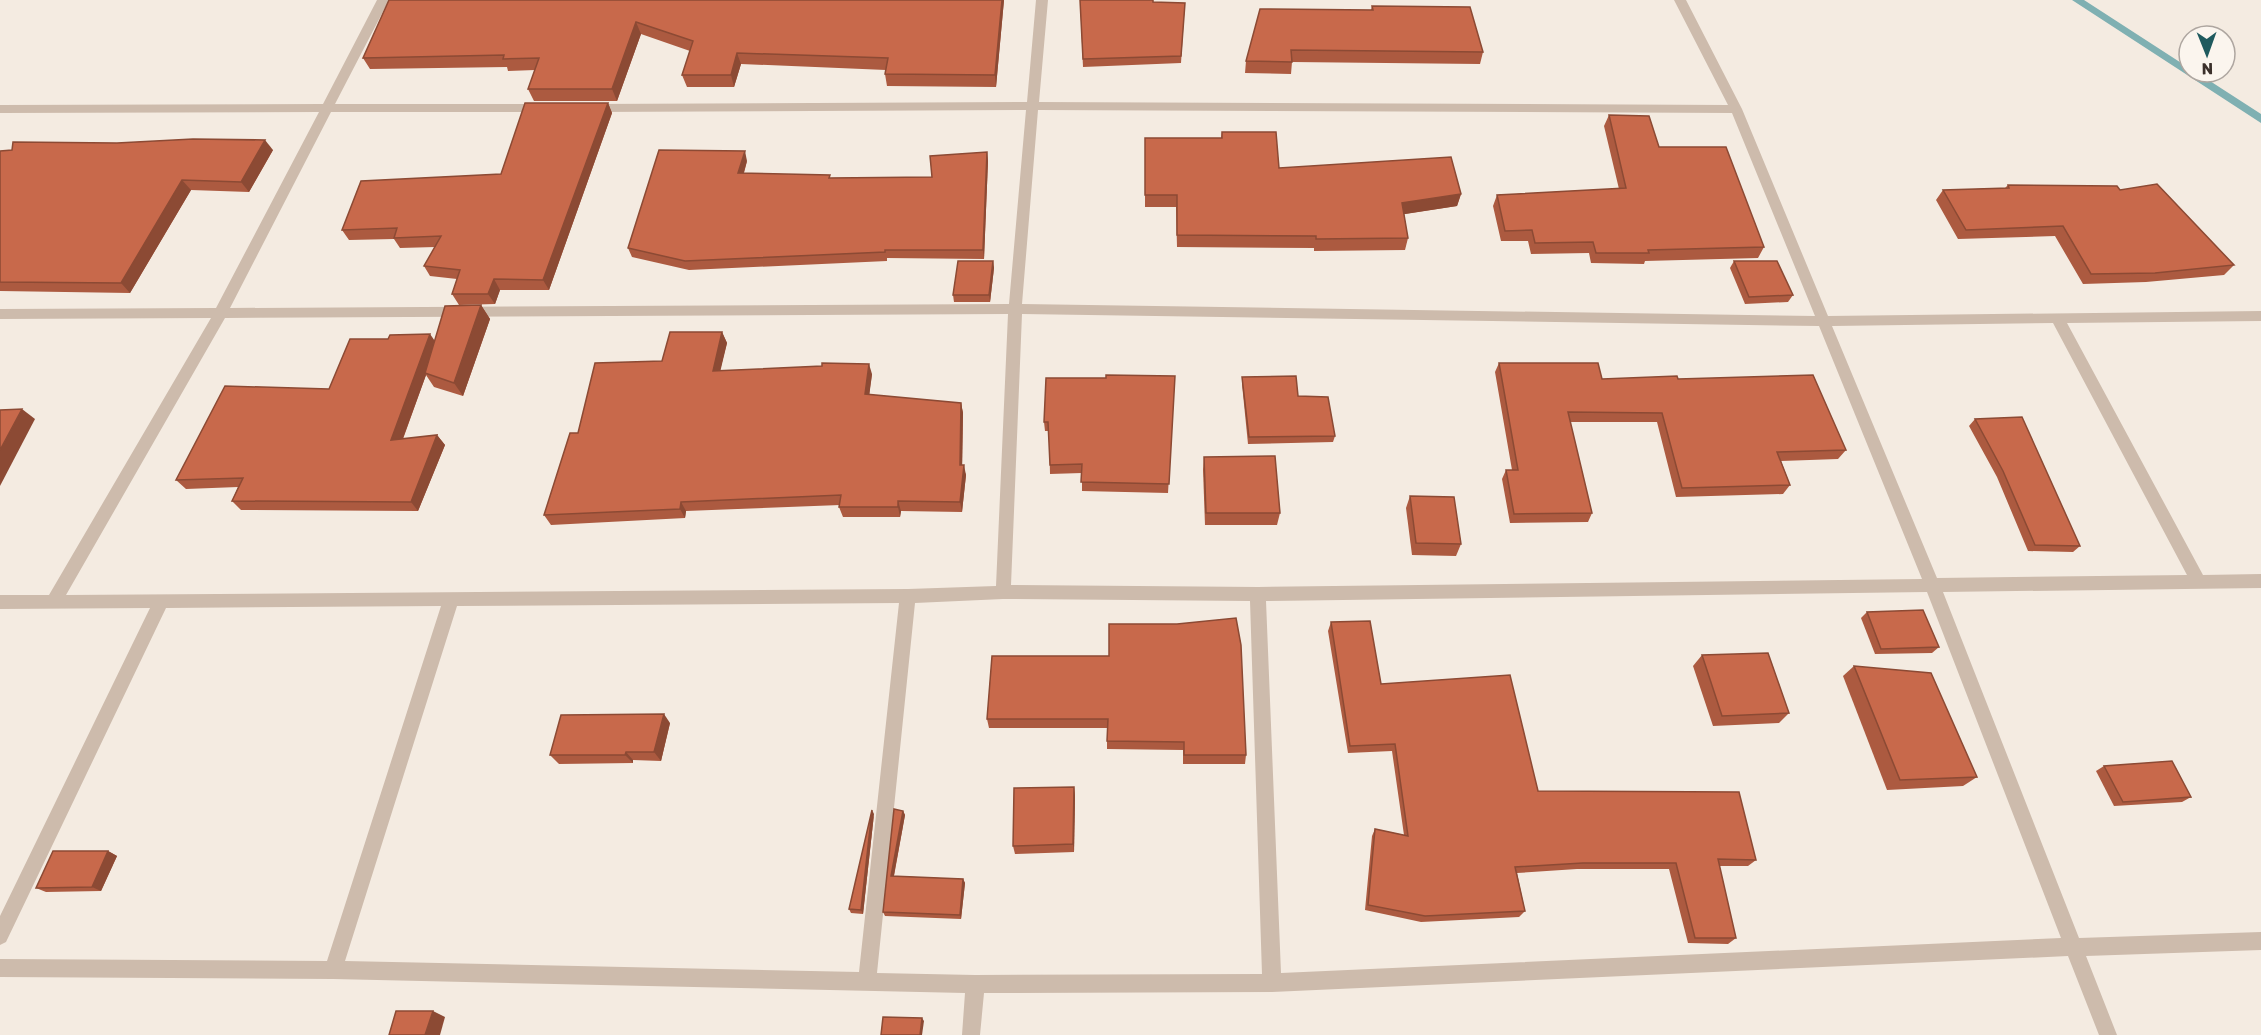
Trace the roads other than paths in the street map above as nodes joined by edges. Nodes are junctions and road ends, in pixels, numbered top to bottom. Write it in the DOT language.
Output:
graph roads {
  1 [pos="383,0"];
  2 [pos="1042,0"];
  3 [pos="1680,0"];
  4 [pos="1033,106"];
  5 [pos="554,108"];
  6 [pos="578,108"];
  7 [pos="0,109"];
  8 [pos="327,109"];
  9 [pos="1736,109"];
  10 [pos="1015,309"];
  11 [pos="0,314"];
  12 [pos="220,314"];
  13 [pos="2057,318"];
  14 [pos="2258,320"];
  15 [pos="1822,321"];
  16 [pos="2261,581"];
  17 [pos="2199,583"];
  18 [pos="1932,584"];
  19 [pos="1003,592"];
  20 [pos="1258,594"];
  21 [pos="908,596"];
  22 [pos="451,599"];
  23 [pos="54,601"];
  24 [pos="161,601"];
  25 [pos="0,602"];
  26 [pos="0,936"];
  27 [pos="2261,941"];
  28 [pos="2073,947"];
  29 [pos="0,968"];
  30 [pos="333,970"];
  31 [pos="867,980"];
  32 [pos="1272,983"];
  33 [pos="975,984"];
  34 [pos="971,1035"];
  35 [pos="2108,1035"];
  1 -- 8 [label="street"];
  2 -- 4 [label="street"];
  3 -- 9 [label="street"];
  4 -- 6 [label="street"];
  4 -- 9 [label="street"];
  4 -- 10 [label="street"];
  5 -- 8 [label="street"];
  7 -- 8 [label="street"];
  8 -- 12 [label="street"];
  9 -- 15 [label="street"];
  10 -- 12 [label="street"];
  10 -- 15 [label="street"];
  10 -- 19 [label="street"];
  11 -- 12 [label="street"];
  12 -- 23 [label="street"];
  13 -- 14 [label="street"];
  13 -- 15 [label="street"];
  13 -- 17 [label="street"];
  15 -- 18 [label="street"];
  16 -- 17 [label="street"];
  17 -- 18 [label="street"];
  18 -- 20 [label="street"];
  18 -- 28 [label="street"];
  19 -- 20 [label="street"];
  19 -- 21 [label="street"];
  20 -- 32 [label="street"];
  21 -- 22 [label="street"];
  21 -- 31 [label="street"];
  22 -- 24 [label="street"];
  22 -- 30 [label="street"];
  23 -- 24 [label="street"];
  23 -- 25 [label="street"];
  24 -- 26 [label="street"];
  27 -- 28 [label="street"];
  28 -- 32 [label="street"];
  28 -- 35 [label="street"];
  29 -- 30 [label="street"];
  30 -- 31 [label="street"];
  31 -- 33 [label="street"];
  32 -- 33 [label="street"];
  33 -- 34 [label="street"];
}
